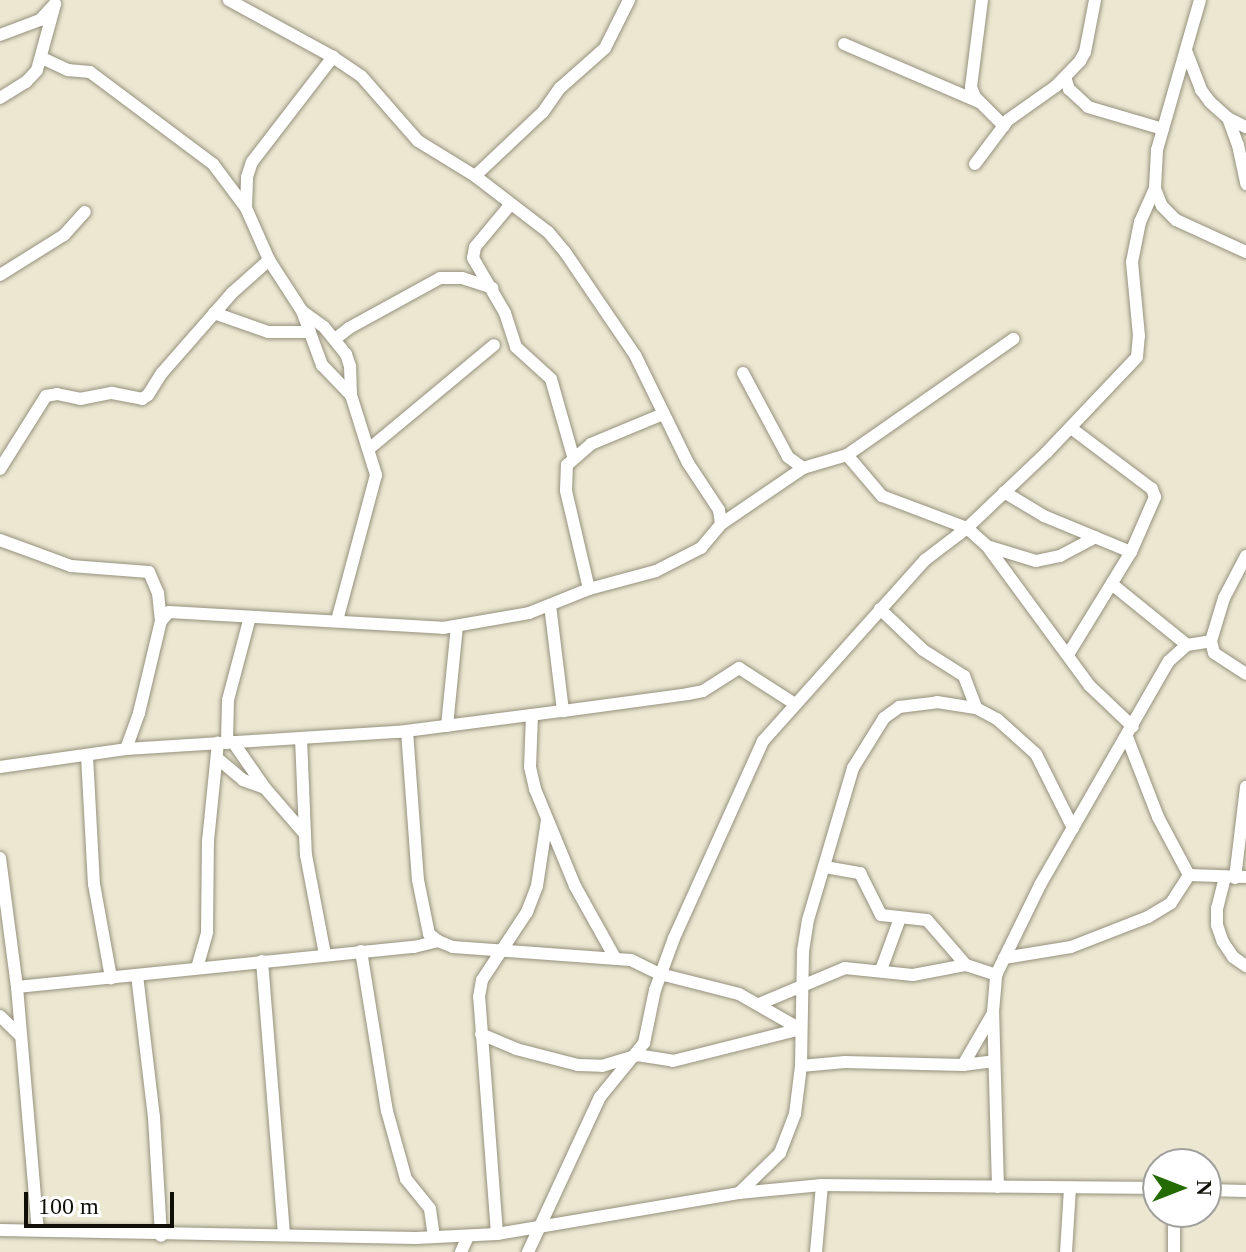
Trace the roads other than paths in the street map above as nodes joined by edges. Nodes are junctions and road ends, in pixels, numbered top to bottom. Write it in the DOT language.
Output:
graph roads {
  1 [pos="229,0"];
  2 [pos="629,0"];
  3 [pos="982,0"];
  4 [pos="1095,0"];
  5 [pos="1200,0"];
  6 [pos="57,2"];
  7 [pos="0,35"];
  8 [pos="844,44"];
  9 [pos="1187,53"];
  10 [pos="333,57"];
  11 [pos="42,58"];
  12 [pos="1065,77"];
  13 [pos="0,98"];
  14 [pos="979,102"];
  15 [pos="1228,118"];
  16 [pos="1004,126"];
  17 [pos="1246,127"];
  18 [pos="1163,129"];
  19 [pos="975,164"];
  20 [pos="475,176"];
  21 [pos="1246,184"];
  22 [pos="1155,189"];
  23 [pos="510,205"];
  24 [pos="246,208"];
  25 [pos="85,212"];
  26 [pos="1246,250"];
  27 [pos="269,260"];
  28 [pos="0,275"];
  29 [pos="492,288"];
  30 [pos="302,311"];
  31 [pos="214,313"];
  32 [pos="310,332"];
  33 [pos="335,339"];
  34 [pos="1013,339"];
  35 [pos="494,345"];
  36 [pos="743,373"];
  37 [pos="351,395"];
  38 [pos="663,414"];
  39 [pos="1071,428"];
  40 [pos="370,448"];
  41 [pos="847,455"];
  42 [pos="573,456"];
  43 [pos="803,468"];
  44 [pos="0,469"];
  45 [pos="1004,492"];
  46 [pos="721,524"];
  47 [pos="967,528"];
  48 [pos="1095,537"];
  49 [pos="0,540"];
  50 [pos="987,546"];
  51 [pos="1131,552"];
  52 [pos="1246,557"];
  53 [pos="1113,585"];
  54 [pos="589,589"];
  55 [pos="550,605"];
  56 [pos="880,609"];
  57 [pos="250,617"];
  58 [pos="161,621"];
  59 [pos="337,621"];
  60 [pos="457,626"];
  61 [pos="1211,641"];
  62 [pos="1187,645"];
  63 [pos="1069,653"];
  64 [pos="1246,674"];
  65 [pos="795,704"];
  66 [pos="976,708"];
  67 [pos="563,711"];
  68 [pos="532,715"];
  69 [pos="447,726"];
  70 [pos="407,731"];
  71 [pos="1130,732"];
  72 [pos="301,738"];
  73 [pos="226,743"];
  74 [pos="126,749"];
  75 [pos="87,756"];
  76 [pos="217,758"];
  77 [pos="0,767"];
  78 [pos="1246,787"];
  79 [pos="265,788"];
  80 [pos="547,820"];
  81 [pos="1073,828"];
  82 [pos="304,833"];
  83 [pos="0,858"];
  84 [pos="825,867"];
  85 [pos="1189,875"];
  86 [pos="1235,877"];
  87 [pos="3,907"];
  88 [pos="900,918"];
  89 [pos="438,941"];
  90 [pos="501,950"];
  91 [pos="361,951"];
  92 [pos="325,955"];
  93 [pos="614,956"];
  94 [pos="1004,958"];
  95 [pos="262,961"];
  96 [pos="966,965"];
  97 [pos="1246,966"];
  98 [pos="197,968"];
  99 [pos="881,970"];
  100 [pos="660,974"];
  101 [pos="137,975"];
  102 [pos="996,975"];
  103 [pos="111,978"];
  104 [pos="801,986"];
  105 [pos="17,987"];
  106 [pos="759,1004"];
  107 [pos="993,1012"];
  108 [pos="0,1016"];
  109 [pos="800,1029"];
  110 [pos="481,1034"];
  111 [pos="21,1036"];
  112 [pos="637,1055"];
  113 [pos="994,1061"];
  114 [pos="963,1065"];
  115 [pos="801,1066"];
  116 [pos="822,1185"];
  117 [pos="998,1187"];
  118 [pos="1070,1188"];
  119 [pos="1142,1188"];
  120 [pos="1222,1190"];
  121 [pos="1246,1191"];
  122 [pos="739,1193"];
  123 [pos="538,1228"];
  124 [pos="1174,1228"];
  125 [pos="0,1230"];
  126 [pos="38,1230"];
  127 [pos="497,1234"];
  128 [pos="284,1235"];
  129 [pos="161,1236"];
  130 [pos="468,1236"];
  131 [pos="434,1237"];
  132 [pos="461,1252"];
  133 [pos="528,1252"];
  134 [pos="816,1252"];
  135 [pos="1066,1252"];
  136 [pos="1174,1252"];
  1 -- 10 [label="street"];
  2 -- 20 [label="street"];
  3 -- 14 [label="street"];
  4 -- 12 [label="street"];
  5 -- 9 [label="street"];
  6 -- 7 [label="street"];
  6 -- 11 [label="street"];
  8 -- 14 [label="street"];
  9 -- 15 [label="street"];
  9 -- 18 [label="street"];
  10 -- 20 [label="street"];
  10 -- 24 [label="street"];
  11 -- 13 [label="street"];
  11 -- 24 [label="street"];
  12 -- 16 [label="street"];
  12 -- 18 [label="street"];
  14 -- 16 [label="street"];
  15 -- 17 [label="street"];
  15 -- 21 [label="street"];
  16 -- 19 [label="street"];
  18 -- 22 [label="street"];
  20 -- 23 [label="street"];
  22 -- 26 [label="street"];
  22 -- 39 [label="street"];
  23 -- 29 [label="street"];
  23 -- 38 [label="street"];
  24 -- 27 [label="street"];
  25 -- 28 [label="street"];
  27 -- 30 [label="street"];
  27 -- 31 [label="street"];
  29 -- 33 [label="street"];
  29 -- 42 [label="street"];
  30 -- 32 [label="street"];
  30 -- 33 [label="street"];
  31 -- 32 [label="street"];
  31 -- 44 [label="street"];
  32 -- 37 [label="street"];
  33 -- 37 [label="street"];
  34 -- 41 [label="street"];
  35 -- 40 [label="street"];
  36 -- 43 [label="street"];
  37 -- 40 [label="street"];
  38 -- 42 [label="street"];
  38 -- 46 [label="street"];
  39 -- 45 [label="street"];
  39 -- 51 [label="street"];
  40 -- 59 [label="street"];
  41 -- 43 [label="street"];
  41 -- 47 [label="street"];
  42 -- 54 [label="street"];
  43 -- 46 [label="street"];
  45 -- 47 [label="street"];
  45 -- 48 [label="street"];
  46 -- 54 [label="street"];
  47 -- 50 [label="street"];
  47 -- 56 [label="street"];
  48 -- 50 [label="street"];
  48 -- 51 [label="street"];
  49 -- 58 [label="street"];
  50 -- 63 [label="street"];
  51 -- 53 [label="street"];
  52 -- 61 [label="street"];
  53 -- 62 [label="street"];
  53 -- 63 [label="street"];
  54 -- 55 [label="street"];
  55 -- 60 [label="street"];
  55 -- 67 [label="street"];
  56 -- 65 [label="street"];
  56 -- 66 [label="street"];
  57 -- 58 [label="street"];
  57 -- 59 [label="street"];
  57 -- 73 [label="street"];
  58 -- 74 [label="street"];
  59 -- 60 [label="street"];
  60 -- 69 [label="street"];
  61 -- 62 [label="street"];
  61 -- 64 [label="street"];
  62 -- 71 [label="street"];
  63 -- 71 [label="street"];
  65 -- 67 [label="street"];
  65 -- 100 [label="street"];
  66 -- 81 [label="street"];
  66 -- 84 [label="street"];
  67 -- 68 [label="street"];
  68 -- 69 [label="street"];
  68 -- 80 [label="street"];
  69 -- 70 [label="street"];
  70 -- 72 [label="street"];
  70 -- 89 [label="street"];
  71 -- 81 [label="street"];
  71 -- 85 [label="street"];
  72 -- 73 [label="street"];
  72 -- 82 [label="street"];
  73 -- 74 [label="street"];
  73 -- 76 [label="street"];
  73 -- 79 [label="street"];
  74 -- 75 [label="street"];
  75 -- 77 [label="street"];
  75 -- 103 [label="street"];
  76 -- 79 [label="street"];
  76 -- 98 [label="street"];
  78 -- 86 [label="street"];
  79 -- 82 [label="street"];
  80 -- 90 [label="street"];
  80 -- 93 [label="street"];
  81 -- 94 [label="street"];
  82 -- 92 [label="street"];
  83 -- 87 [label="street"];
  84 -- 88 [label="street"];
  84 -- 104 [label="street"];
  85 -- 86 [label="street"];
  85 -- 94 [label="street"];
  86 -- 97 [label="street"];
  87 -- 105 [label="street"];
  88 -- 96 [label="street"];
  88 -- 99 [label="street"];
  89 -- 90 [label="street"];
  89 -- 91 [label="street"];
  90 -- 93 [label="street"];
  90 -- 110 [label="street"];
  91 -- 92 [label="street"];
  91 -- 131 [label="street"];
  92 -- 95 [label="street"];
  93 -- 100 [label="street"];
  94 -- 102 [label="street"];
  95 -- 98 [label="street"];
  95 -- 128 [label="street"];
  96 -- 99 [label="street"];
  96 -- 102 [label="street"];
  98 -- 101 [label="street"];
  99 -- 104 [label="street"];
  100 -- 106 [label="street"];
  100 -- 112 [label="street"];
  101 -- 103 [label="street"];
  101 -- 129 [label="street"];
  102 -- 107 [label="street"];
  103 -- 105 [label="street"];
  104 -- 106 [label="street"];
  104 -- 109 [label="street"];
  105 -- 111 [label="street"];
  106 -- 109 [label="street"];
  107 -- 113 [label="street"];
  107 -- 114 [label="street"];
  108 -- 111 [label="street"];
  109 -- 112 [label="street"];
  109 -- 115 [label="street"];
  110 -- 112 [label="street"];
  110 -- 127 [label="street"];
  111 -- 126 [label="street"];
  112 -- 123 [label="street"];
  113 -- 114 [label="street"];
  113 -- 117 [label="street"];
  114 -- 115 [label="street"];
  115 -- 122 [label="street"];
  116 -- 117 [label="street"];
  116 -- 122 [label="street"];
  116 -- 134 [label="street"];
  117 -- 118 [label="street"];
  118 -- 119 [label="street"];
  118 -- 135 [label="street"];
  120 -- 121 [label="street"];
  122 -- 123 [label="street"];
  123 -- 127 [label="street"];
  123 -- 133 [label="street"];
  124 -- 136 [label="street"];
  125 -- 126 [label="street"];
  126 -- 129 [label="street"];
  127 -- 130 [label="street"];
  128 -- 129 [label="street"];
  128 -- 131 [label="street"];
  130 -- 131 [label="street"];
  130 -- 132 [label="street"];
}
